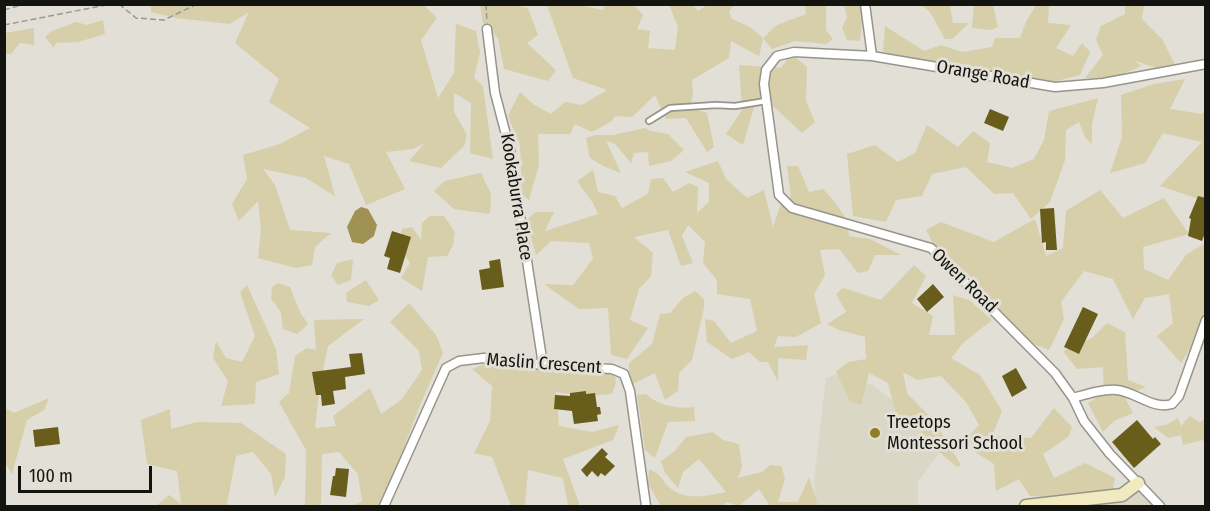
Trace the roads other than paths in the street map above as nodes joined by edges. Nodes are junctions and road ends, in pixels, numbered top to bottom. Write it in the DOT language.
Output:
graph roads {
  1 [pos="865,4"];
  2 [pos="487,29"];
  3 [pos="872,56"];
  4 [pos="1206,64"];
  5 [pos="766,70"];
  6 [pos="766,101"];
  7 [pos="649,121"];
  8 [pos="1206,320"];
  9 [pos="543,365"];
  10 [pos="1073,398"];
  11 [pos="1138,483"];
  12 [pos="384,507"];
  13 [pos="646,507"];
  14 [pos="1026,507"];
  15 [pos="1160,507"];
  1 -- 3 [label="street"];
  2 -- 9 [label="street, Kookaburra Place"];
  3 -- 4 [label="street, Orange Road"];
  3 -- 5 [label="street, Orange Road"];
  5 -- 6 [label="street, Owen Road"];
  6 -- 7 [label="lane"];
  6 -- 10 [label="street, Owen Road"];
  8 -- 10 [label="street"];
  9 -- 12 [label="street, Maslin Crescent"];
  9 -- 13 [label="street, Maslin Crescent"];
  10 -- 11 [label="street, Owen Road"];
  11 -- 14 [label="street"];
  11 -- 15 [label="street, Owen Road"];
}
